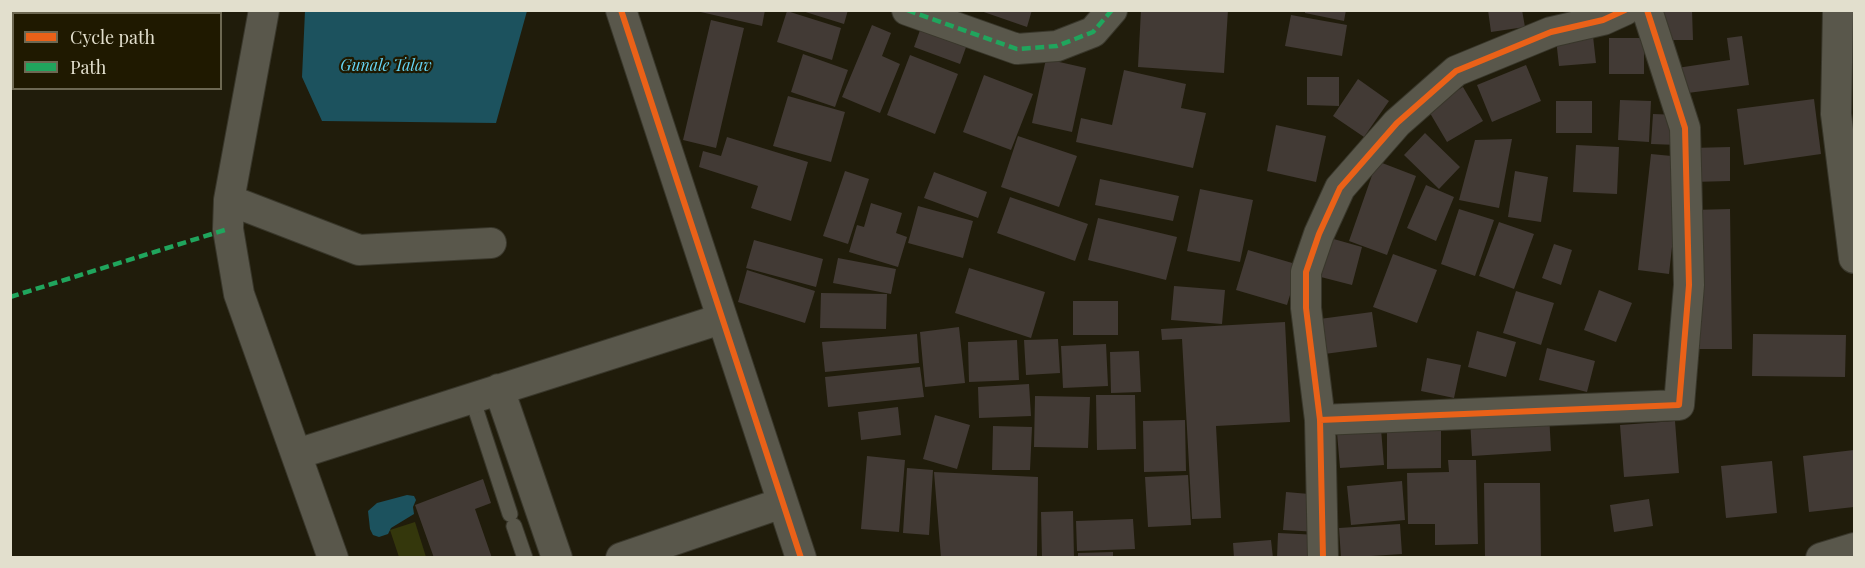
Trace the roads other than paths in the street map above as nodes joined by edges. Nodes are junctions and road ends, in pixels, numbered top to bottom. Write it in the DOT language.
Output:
graph roads {
  1 [pos="264,10"];
  2 [pos="621,10"];
  3 [pos="907,10"];
  4 [pos="1112,10"];
  5 [pos="1625,10"];
  6 [pos="1647,10"];
  7 [pos="1838,10"];
  8 [pos="230,200"];
  9 [pos="491,243"];
  10 [pos="1854,258"];
  11 [pos="721,319"];
  12 [pos="485,394"];
  13 [pos="1320,420"];
  14 [pos="297,454"];
  15 [pos="782,503"];
  16 [pos="1854,548"];
  17 [pos="333,558"];
  18 [pos="525,558"];
  19 [pos="557,558"];
  20 [pos="621,558"];
  21 [pos="801,558"];
  22 [pos="1323,558"];
  23 [pos="1821,558"];
  1 -- 8 [label="street"];
  2 -- 11 [label="street"];
  3 -- 4 [label="street"];
  5 -- 13 [label="street"];
  6 -- 13 [label="street"];
  7 -- 10 [label="street"];
  8 -- 9 [label="street"];
  8 -- 14 [label="street"];
  11 -- 12 [label="street"];
  11 -- 15 [label="street"];
  12 -- 14 [label="street"];
  12 -- 18 [label="lane"];
  12 -- 19 [label="street"];
  13 -- 22 [label="street"];
  14 -- 17 [label="street"];
  15 -- 20 [label="street"];
  15 -- 21 [label="street"];
  16 -- 23 [label="street"];
}
